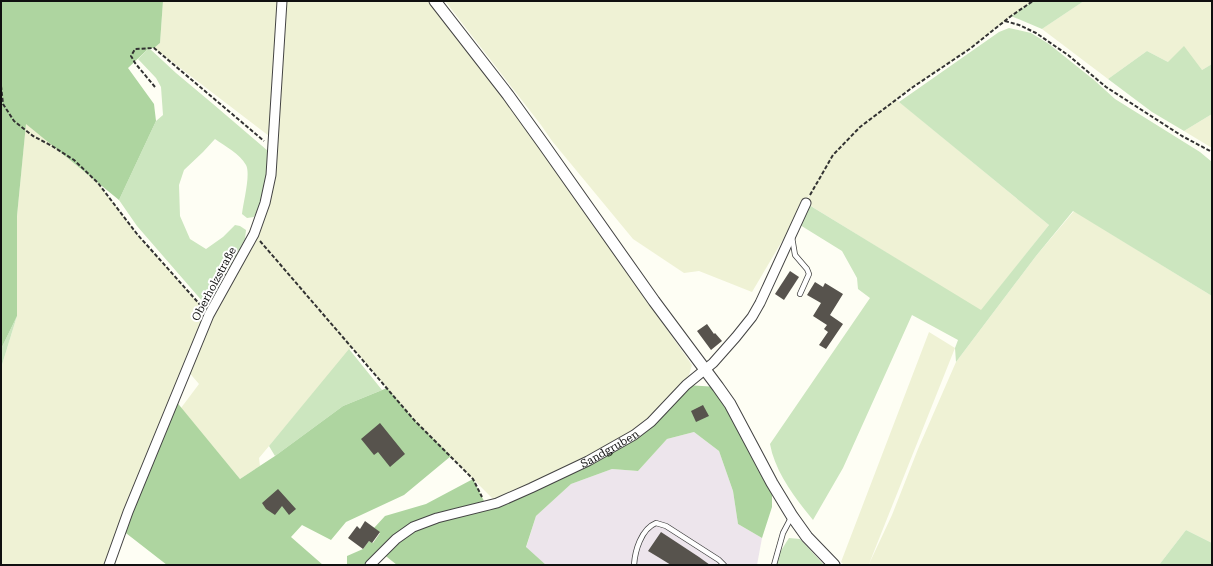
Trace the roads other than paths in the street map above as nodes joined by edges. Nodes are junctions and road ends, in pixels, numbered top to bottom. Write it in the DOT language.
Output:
graph roads {
  1 [pos="282,1"];
  2 [pos="435,1"];
  3 [pos="806,203"];
  4 [pos="791,236"];
  5 [pos="800,294"];
  6 [pos="705,369"];
  7 [pos="792,516"];
  8 [pos="109,565"];
  9 [pos="370,565"];
  10 [pos="634,565"];
  11 [pos="724,565"];
  12 [pos="774,565"];
  13 [pos="834,565"];
  1 -- 8 [label="street, Oberholzstraße"];
  2 -- 6 [label="street"];
  3 -- 4 [label="street, Sandgruben"];
  4 -- 5 [label="lane"];
  4 -- 6 [label="street, Sandgruben"];
  6 -- 7 [label="street"];
  6 -- 9 [label="street, Sandgruben"];
  7 -- 12 [label="lane"];
  7 -- 13 [label="street"];
  10 -- 11 [label="lane"];
}
